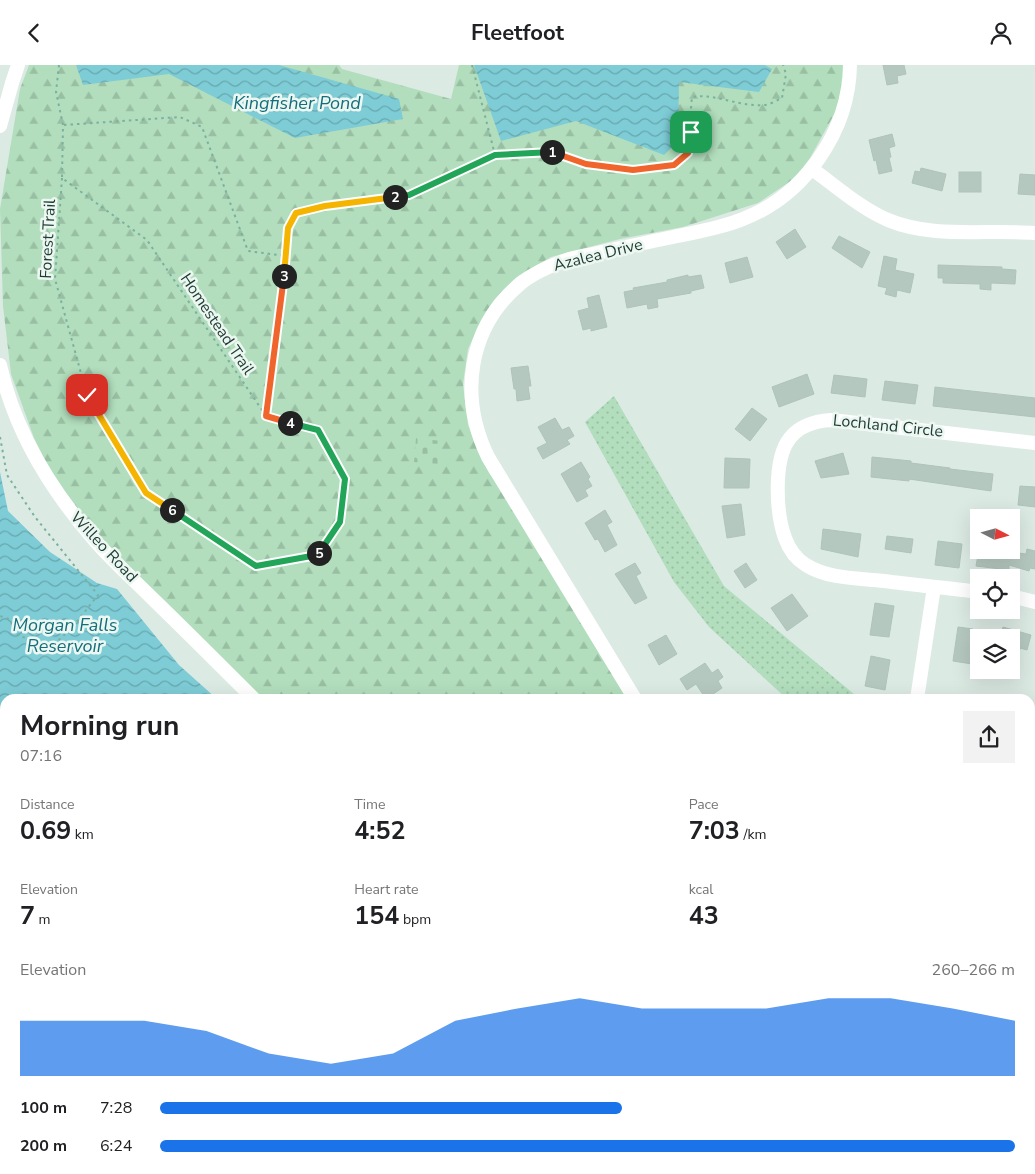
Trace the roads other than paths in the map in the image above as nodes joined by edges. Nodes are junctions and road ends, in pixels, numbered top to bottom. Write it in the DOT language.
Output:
graph roads {
  1 [pos="18,65"];
  2 [pos="850,65"];
  3 [pos="0,126"];
  4 [pos="812,169"];
  5 [pos="1035,233"];
  6 [pos="0,365"];
  7 [pos="1035,443"];
  8 [pos="934,587"];
  9 [pos="970,591"];
  10 [pos="1020,598"];
  11 [pos="1035,602"];
  12 [pos="249,694"];
  13 [pos="632,694"];
  14 [pos="918,694"];
  1 -- 3 [label="street"];
  2 -- 4 [label="street, Azalea Drive"];
  4 -- 5 [label="street"];
  4 -- 13 [label="street, Azalea Drive"];
  6 -- 12 [label="street, Willeo Road"];
  7 -- 8 [label="street, Lochland Circle"];
  8 -- 9 [label="street, Lochland Circle"];
  8 -- 14 [label="street"];
  10 -- 11 [label="street"];
}
